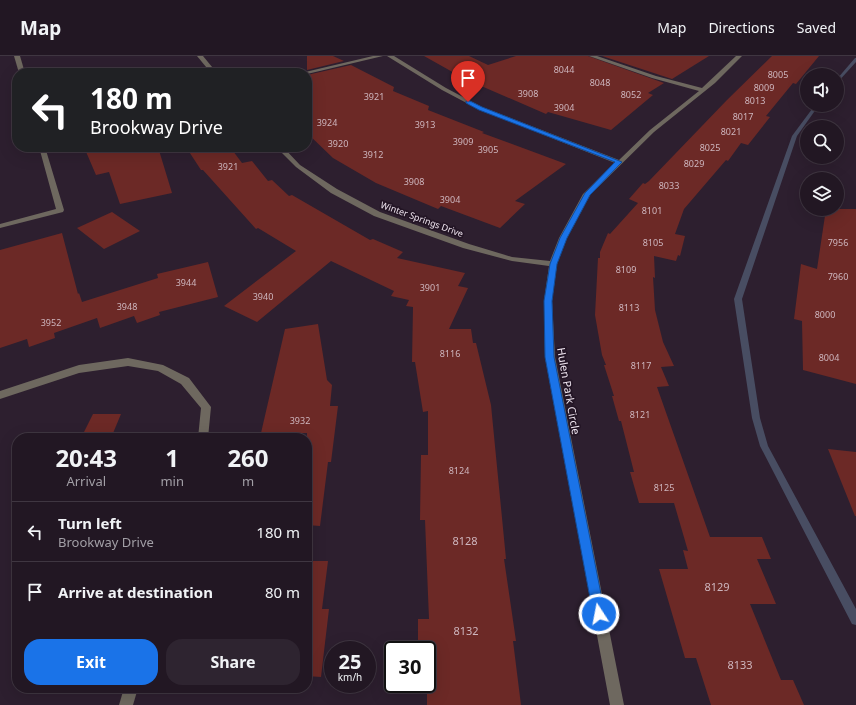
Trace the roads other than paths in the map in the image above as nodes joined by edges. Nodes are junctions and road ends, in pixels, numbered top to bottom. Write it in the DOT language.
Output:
graph roads {
  1 [pos="17,56"];
  2 [pos="200,56"];
  3 [pos="380,56"];
  4 [pos="390,56"];
  5 [pos="592,56"];
  6 [pos="739,56"];
  7 [pos="21,68"];
  8 [pos="210,68"];
  9 [pos="312,71"];
  10 [pos="703,90"];
  11 [pos="43,152"];
  12 [pos="284,152"];
  13 [pos="619,162"];
  14 [pos="0,226"];
  15 [pos="554,264"];
  16 [pos="0,395"];
  17 [pos="204,433"];
  18 [pos="130,693"];
  19 [pos="126,705"];
  20 [pos="617,705"];
  1 -- 7 [label="street"];
  2 -- 8 [label="street"];
  3 -- 9 [label="street"];
  4 -- 13 [label="street"];
  5 -- 10 [label="street"];
  6 -- 10 [label="street, Hulen Park Circle"];
  10 -- 13 [label="street, Hulen Park Circle"];
  11 -- 14 [label="street"];
  12 -- 15 [label="street, Winter Springs Drive"];
  13 -- 15 [label="street, Hulen Park Circle"];
  15 -- 20 [label="street, Hulen Park Circle"];
  16 -- 17 [label="street"];
  18 -- 19 [label="street"];
}
